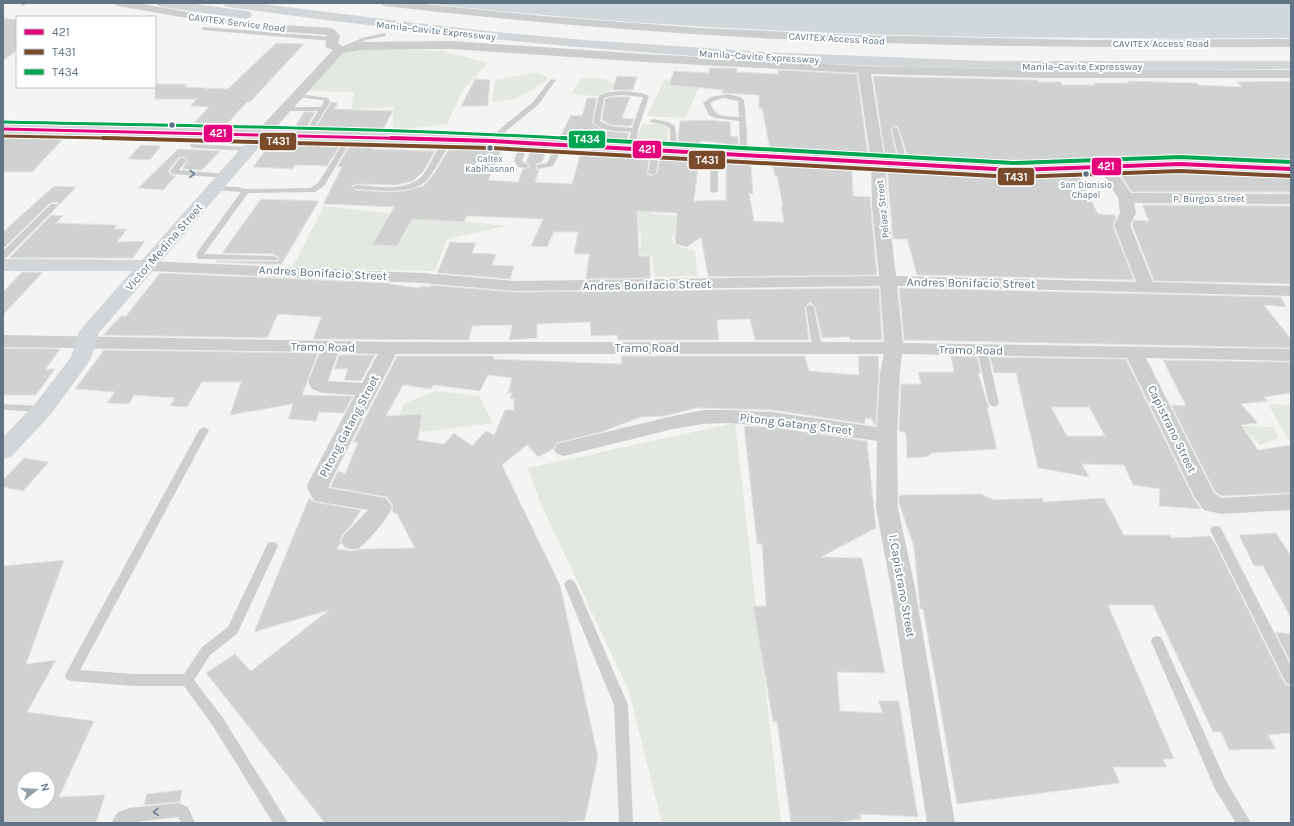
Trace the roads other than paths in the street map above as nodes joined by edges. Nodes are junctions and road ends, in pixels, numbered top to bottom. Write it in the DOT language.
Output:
graph roads {
  1 [pos="118,3"];
  2 [pos="162,3"];
  3 [pos="229,3"];
  4 [pos="291,3"];
  5 [pos="385,3"];
  6 [pos="204,29"];
  7 [pos="370,31"];
  8 [pos="362,32"];
  9 [pos="384,35"];
  10 [pos="353,36"];
  11 [pos="1291,43"];
  12 [pos="335,44"];
  13 [pos="610,47"];
  14 [pos="1291,54"];
  15 [pos="1291,65"];
  16 [pos="864,70"];
  17 [pos="1291,74"];
  18 [pos="553,80"];
  19 [pos="298,96"];
  20 [pos="286,109"];
  21 [pos="322,109"];
  22 [pos="742,119"];
  23 [pos="653,121"];
  24 [pos="3,129"];
  25 [pos="895,129"];
  26 [pos="635,130"];
  27 [pos="204,133"];
  28 [pos="262,134"];
  29 [pos="306,136"];
  30 [pos="350,137"];
  31 [pos="449,140"];
  32 [pos="492,142"];
  33 [pos="525,143"];
  34 [pos="560,145"];
  35 [pos="248,149"];
  36 [pos="631,149"];
  37 [pos="656,150"];
  38 [pos="675,151"];
  39 [pos="714,153"];
  40 [pos="742,155"];
  41 [pos="183,160"];
  42 [pos="878,163"];
  43 [pos="904,165"];
  44 [pos="525,166"];
  45 [pos="1105,166"];
  46 [pos="540,168"];
  47 [pos="1291,169"];
  48 [pos="652,173"];
  49 [pos="219,182"];
  50 [pos="356,187"];
  51 [pos="246,191"];
  52 [pos="714,191"];
  53 [pos="1126,198"];
  54 [pos="1291,199"];
  55 [pos="54,206"];
  56 [pos="3,256"];
  57 [pos="274,258"];
  58 [pos="3,265"];
  59 [pos="148,266"];
  60 [pos="888,281"];
  61 [pos="1147,288"];
  62 [pos="1291,291"];
  63 [pos="810,307"];
  64 [pos="3,341"];
  65 [pos="84,342"];
  66 [pos="330,347"];
  67 [pos="817,347"];
  68 [pos="390,348"];
  69 [pos="894,348"];
  70 [pos="982,350"];
  71 [pos="1134,352"];
  72 [pos="1291,355"];
  73 [pos="369,390"];
  74 [pos="994,404"];
  75 [pos="3,407"];
  76 [pos="43,409"];
  77 [pos="204,430"];
  78 [pos="887,436"];
  79 [pos="564,449"];
  80 [pos="3,451"];
  81 [pos="1291,502"];
  82 [pos="1216,530"];
  83 [pos="352,541"];
  84 [pos="272,546"];
  85 [pos="570,584"];
  86 [pos="1157,641"];
  87 [pos="1291,679"];
  88 [pos="187,680"];
  89 [pos="118,823"];
  90 [pos="188,823"];
  91 [pos="281,823"];
  92 [pos="626,823"];
  93 [pos="941,823"];
  94 [pos="1244,823"];
  1 -- 12 [label="street, CAVITEX Service Road"];
  2 -- 13 [label="main road"];
  3 -- 13 [label="main road, Manila–Cavite Expressway"];
  4 -- 14 [label="main road, Manila–Cavite Expressway"];
  5 -- 11 [label="street, CAVITEX Access Road"];
  6 -- 12 [label="lane"];
  7 -- 8 [label="lane"];
  9 -- 12 [label="lane"];
  10 -- 12 [label="lane"];
  12 -- 16 [label="street"];
  12 -- 19 [label="street, Victor Medina Street"];
  13 -- 15 [label="main road, Manila–Cavite Expressway"];
  16 -- 17 [label="street"];
  16 -- 42 [label="street, Pelaez Street"];
  18 -- 32 [label="lane"];
  19 -- 20 [label="street, Victor Medina Street"];
  19 -- 21 [label="lane"];
  20 -- 21 [label="lane"];
  20 -- 28 [label="street, Victor Medina Street"];
  21 -- 29 [label="lane"];
  22 -- 22 [label="lane"];
  22 -- 40 [label="lane"];
  23 -- 38 [label="lane"];
  24 -- 27 [label="main road"];
  25 -- 43 [label="lane"];
  26 -- 26 [label="lane"];
  26 -- 36 [label="lane"];
  27 -- 28 [label="main road"];
  27 -- 35 [label="lane"];
  28 -- 29 [label="main road"];
  28 -- 35 [label="main road, Victor Medina Street"];
  29 -- 30 [label="main road"];
  30 -- 31 [label="main road"];
  30 -- 51 [label="lane"];
  31 -- 32 [label="main road"];
  31 -- 50 [label="lane"];
  32 -- 33 [label="main road"];
  33 -- 34 [label="main road"];
  33 -- 44 [label="lane"];
  34 -- 36 [label="main road"];
  34 -- 46 [label="lane"];
  35 -- 49 [label="main road, Victor Medina Street"];
  36 -- 37 [label="main road"];
  37 -- 38 [label="main road"];
  37 -- 48 [label="lane"];
  38 -- 39 [label="main road"];
  39 -- 40 [label="main road"];
  39 -- 52 [label="lane"];
  40 -- 42 [label="main road"];
  41 -- 49 [label="lane, one-way"];
  42 -- 43 [label="main road"];
  42 -- 60 [label="street, Pelaez Street"];
  43 -- 45 [label="main road"];
  45 -- 47 [label="main road"];
  45 -- 53 [label="street"];
  49 -- 51 [label="lane"];
  49 -- 59 [label="main road, Victor Medina Street"];
  51 -- 57 [label="lane"];
  53 -- 54 [label="street, P. Burgos Street"];
  53 -- 61 [label="street"];
  55 -- 56 [label="lane"];
  58 -- 59 [label="main road, Andres Bonifacio Street"];
  59 -- 60 [label="street, Andres Bonifacio Street"];
  59 -- 65 [label="main road, Victor Medina Street"];
  60 -- 61 [label="street, Andres Bonifacio Street"];
  60 -- 69 [label="street, Pelaez Street"];
  61 -- 62 [label="street, Andres Bonifacio Street"];
  63 -- 67 [label="lane"];
  64 -- 65 [label="street, Tramo Road"];
  65 -- 66 [label="street, Tramo Road"];
  65 -- 76 [label="main road, Victor Medina Street"];
  66 -- 68 [label="street, Tramo Road"];
  66 -- 73 [label="street"];
  67 -- 68 [label="street, Tramo Road"];
  67 -- 69 [label="street, Tramo Road"];
  68 -- 73 [label="street, Pitong Gatang Street"];
  69 -- 70 [label="street, Tramo Road"];
  69 -- 78 [label="street, I. Capistrano Street"];
  70 -- 71 [label="street, Tramo Road"];
  70 -- 74 [label="lane"];
  71 -- 72 [label="street, Tramo Road"];
  71 -- 81 [label="street, Capistrano Street"];
  73 -- 83 [label="street, Pitong Gatang Street"];
  75 -- 76 [label="lane"];
  76 -- 80 [label="main road, Victor Medina Street"];
  77 -- 88 [label="lane"];
  78 -- 79 [label="street, Pitong Gatang Street"];
  78 -- 93 [label="street, I. Capistrano Street"];
  82 -- 87 [label="lane"];
  84 -- 88 [label="lane"];
  85 -- 92 [label="lane"];
  86 -- 94 [label="lane"];
  88 -- 91 [label="lane"];
  90 -- 89 [label="lane, one-way"];
}
